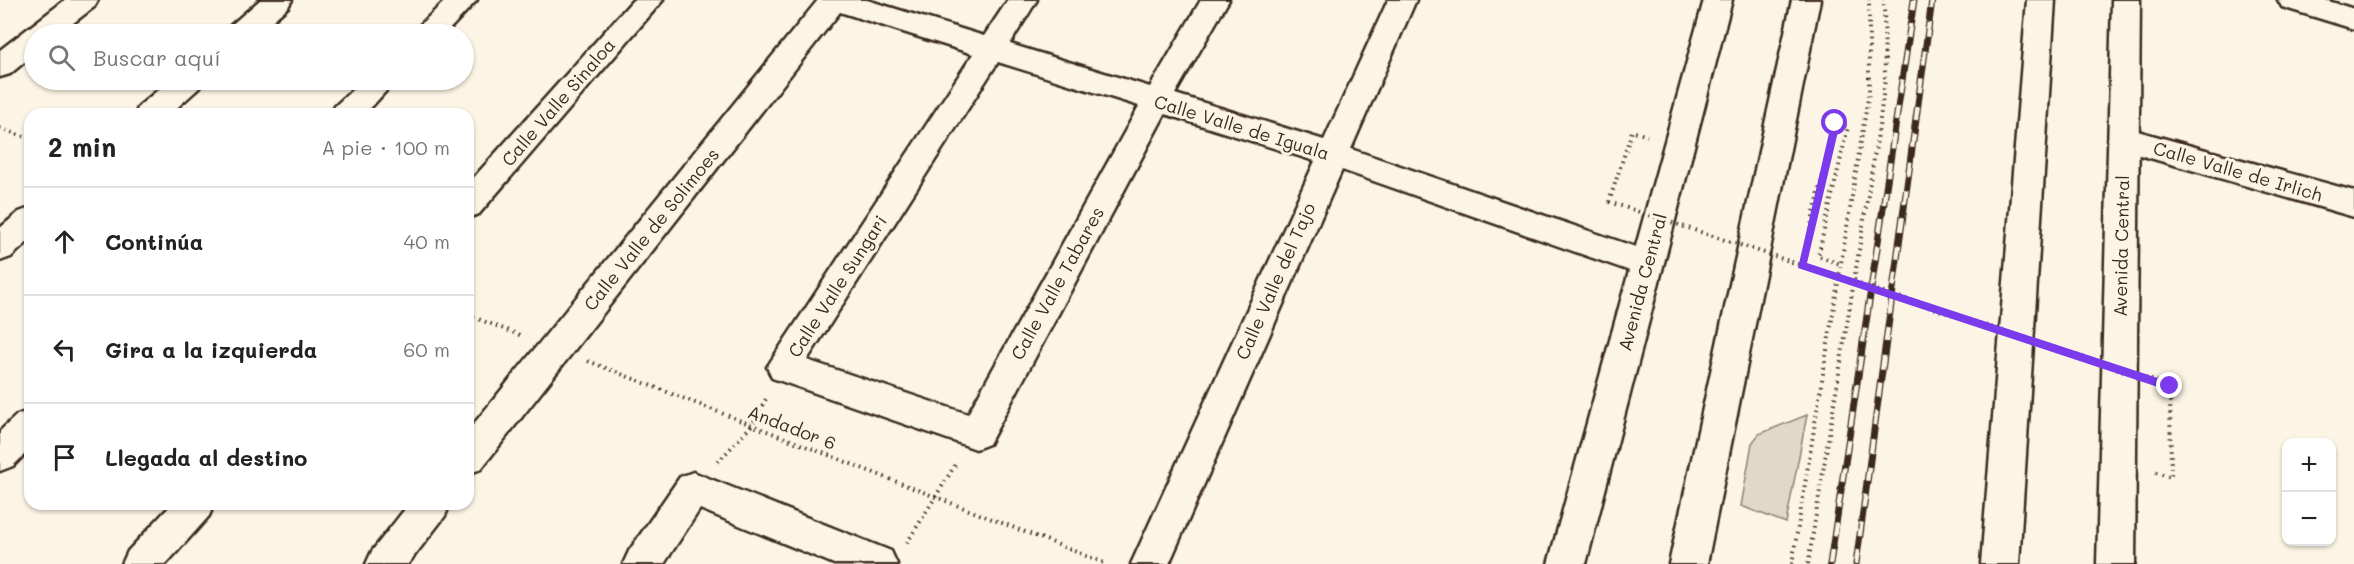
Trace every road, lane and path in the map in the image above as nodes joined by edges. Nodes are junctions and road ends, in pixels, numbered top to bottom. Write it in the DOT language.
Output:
graph roads {
  1 [pos="84,0"];
  2 [pos="278,0"];
  3 [pos="463,0"];
  4 [pos="649,0"];
  5 [pos="834,0"];
  6 [pos="1023,0"];
  7 [pos="1215,0"];
  8 [pos="1402,0"];
  9 [pos="1718,0"];
  10 [pos="1806,0"];
  11 [pos="1869,0"];
  12 [pos="1884,0"];
  13 [pos="2041,0"];
  14 [pos="2126,0"];
  15 [pos="2292,0"];
  16 [pos="2354,19"];
  17 [pos="53,24"];
  18 [pos="250,24"];
  19 [pos="438,24"];
  20 [pos="24,47"];
  21 [pos="990,48"];
  22 [pos="0,66"];
  23 [pos="178,90"];
  24 [pos="371,90"];
  25 [pos="1157,100"];
  26 [pos="157,108"];
  27 [pos="352,108"];
  28 [pos="0,128"];
  29 [pos="1632,131"];
  30 [pos="24,137"];
  31 [pos="2123,139"];
  32 [pos="1331,154"];
  33 [pos="474,198"];
  34 [pos="2354,204"];
  35 [pos="24,226"];
  36 [pos="0,248"];
  37 [pos="1647,264"];
  38 [pos="1840,264"];
  39 [pos="1802,265"];
  40 [pos="474,317"];
  41 [pos="554,348"];
  42 [pos="784,367"];
  43 [pos="752,425"];
  44 [pos="24,432"];
  45 [pos="976,433"];
  46 [pos="474,451"];
  47 [pos="0,455"];
  48 [pos="2118,459"];
  49 [pos="693,489"];
  50 [pos="934,496"];
  51 [pos="190,510"];
  52 [pos="427,510"];
  53 [pos="892,554"];
  54 [pos="141,564"];
  55 [pos="385,564"];
  56 [pos="642,564"];
  57 [pos="1107,564"];
  58 [pos="1150,564"];
  59 [pos="1567,564"];
  60 [pos="1688,564"];
  61 [pos="1792,564"];
  62 [pos="1808,564"];
  63 [pos="2000,564"];
  64 [pos="2116,564"];
  1 -- 17 [label="main road"];
  2 -- 18 [label="main road"];
  3 -- 19 [label="main road"];
  4 -- 33 [label="main road, Calle Valle Sinaloa"];
  5 -- 21 [label="main road, Calle Valle de Iguala"];
  5 -- 41 [label="main road, Calle Valle de Solimoes"];
  6 -- 21 [label="main road, Calle Valle Sungari"];
  7 -- 25 [label="main road, Calle Valle Tabares"];
  8 -- 32 [label="main road, Calle Valle del Tajo"];
  9 -- 37 [label="main road, Avenida Central"];
  10 -- 60 [label="main road"];
  11 -- 38 [label="path"];
  12 -- 62 [label="path"];
  13 -- 63 [label="main road"];
  14 -- 31 [label="main road, Avenida Central"];
  15 -- 16 [label="main road"];
  20 -- 22 [label="main road"];
  21 -- 25 [label="main road, Calle Valle de Iguala"];
  21 -- 42 [label="main road, Calle Valle Sungari"];
  23 -- 26 [label="main road"];
  24 -- 27 [label="main road"];
  25 -- 32 [label="main road, Calle Valle de Iguala"];
  25 -- 45 [label="main road, Calle Valle Tabares"];
  28 -- 30 [label="path"];
  29 -- 39 [label="path, bridge"];
  31 -- 34 [label="main road, Calle Valle de Irlich"];
  31 -- 48 [label="main road, Avenida Central"];
  32 -- 37 [label="main road, Calle Valle de Iguala"];
  32 -- 58 [label="main road, Calle Valle del Tajo"];
  35 -- 36 [label="main road"];
  37 -- 59 [label="main road, Avenida Central"];
  38 -- 39 [label="path"];
  38 -- 61 [label="path"];
  39 -- 48 [label="path, bridge"];
  40 -- 41 [label="path, Andador 6"];
  41 -- 43 [label="path, Andador 6"];
  41 -- 46 [label="main road, Calle Valle de Solimoes"];
  42 -- 43 [label="path, Calle Valle Sungari"];
  42 -- 45 [label="main road"];
  43 -- 49 [label="path, Calle Valle Sungari"];
  43 -- 50 [label="path, Andador 6"];
  44 -- 47 [label="main road"];
  45 -- 50 [label="path"];
  48 -- 64 [label="main road, Avenida Central"];
  49 -- 53 [label="main road"];
  49 -- 56 [label="main road"];
  50 -- 53 [label="path"];
  50 -- 57 [label="path, Andador 6"];
  51 -- 54 [label="main road"];
  52 -- 55 [label="main road"];
}
